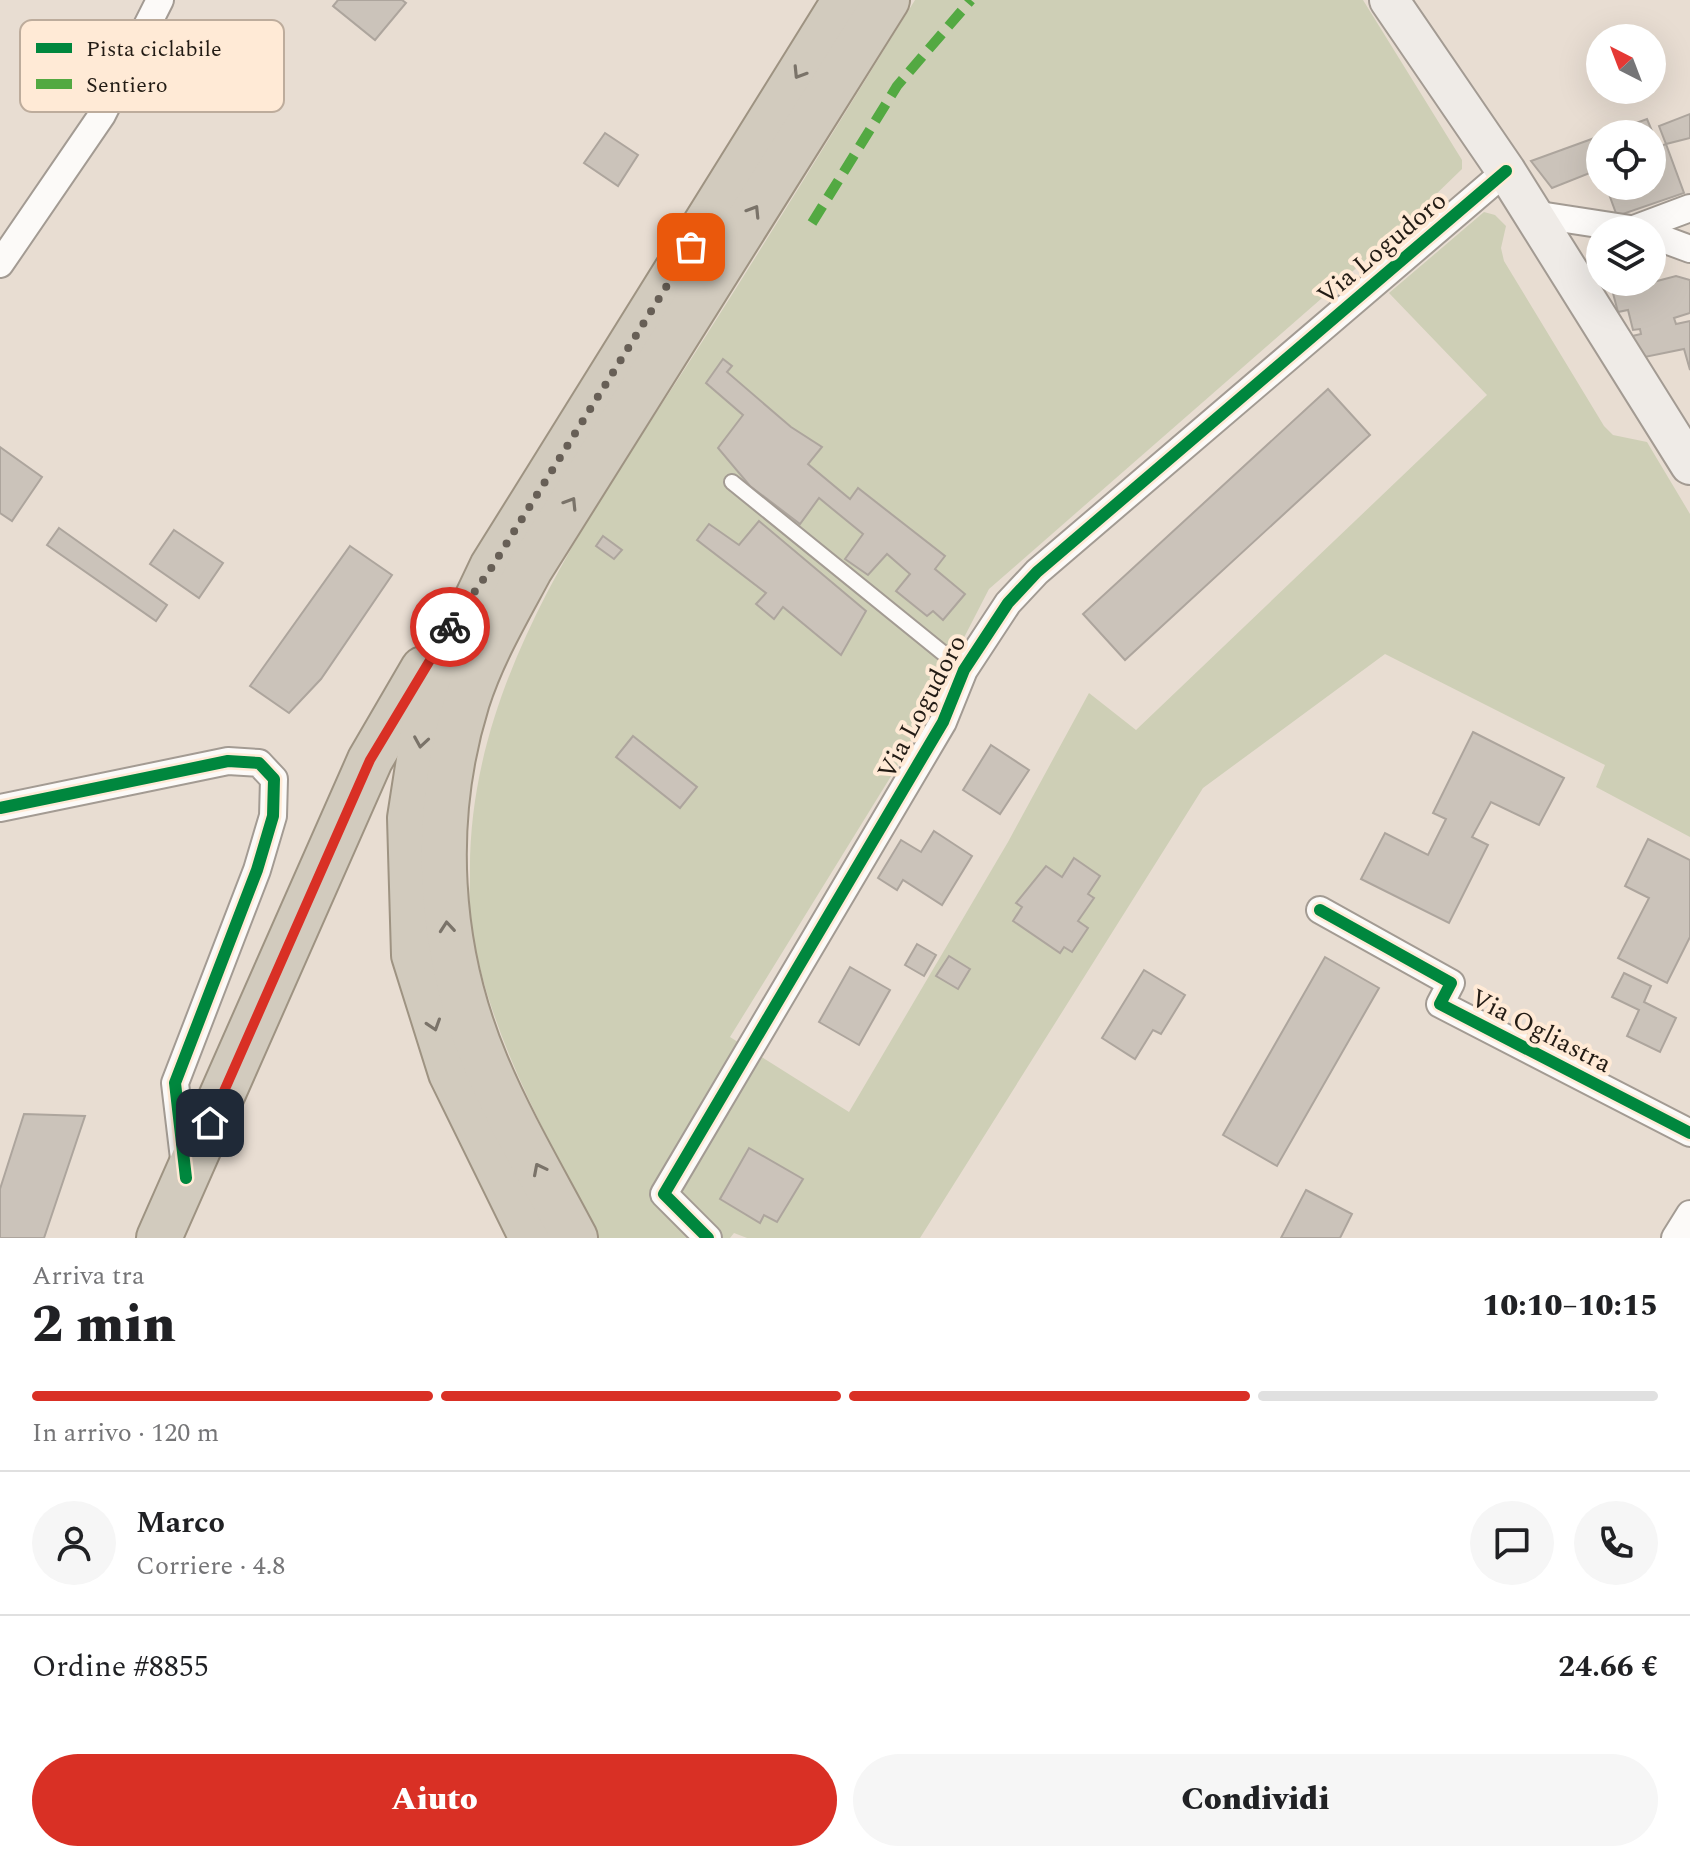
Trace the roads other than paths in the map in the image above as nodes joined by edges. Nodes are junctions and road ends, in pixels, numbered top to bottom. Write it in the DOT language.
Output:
graph roads {
  1 [pos="160,0"];
  2 [pos="845,0"];
  3 [pos="887,0"];
  4 [pos="1389,0"];
  5 [pos="150,20"];
  6 [pos="104,112"];
  7 [pos="1506,171"];
  8 [pos="1690,208"];
  9 [pos="1533,214"];
  10 [pos="1666,219"];
  11 [pos="1586,222"];
  12 [pos="1666,240"];
  13 [pos="1690,249"];
  14 [pos="0,264"];
  15 [pos="1690,465"];
  16 [pos="732,482"];
  17 [pos="492,567"];
  18 [pos="964,670"];
  19 [pos="0,808"];
  20 [pos="1320,910"];
  21 [pos="1690,1133"];
  22 [pos="186,1178"];
  23 [pos="1690,1214"];
  24 [pos="159,1238"];
  25 [pos="532,1238"];
  26 [pos="575,1238"];
  27 [pos="708,1238"];
  28 [pos="1675,1238"];
  1 -- 5 [label="street"];
  2 -- 17 [label="highway, one-way"];
  26 -- 3 [label="highway, one-way"];
  4 -- 7 [label="street"];
  6 -- 14 [label="street"];
  7 -- 9 [label="street"];
  7 -- 18 [label="street, Via Logudoro"];
  8 -- 10 [label="street"];
  9 -- 11 [label="street"];
  9 -- 15 [label="street"];
  12 -- 13 [label="street"];
  16 -- 18 [label="lane"];
  17 -- 22 [label="highway"];
  17 -- 25 [label="highway, one-way"];
  18 -- 27 [label="street, Via Logudoro"];
  19 -- 22 [label="street"];
  20 -- 21 [label="street, Via Ogliastra"];
  22 -- 24 [label="highway"];
  23 -- 28 [label="street"];
}
